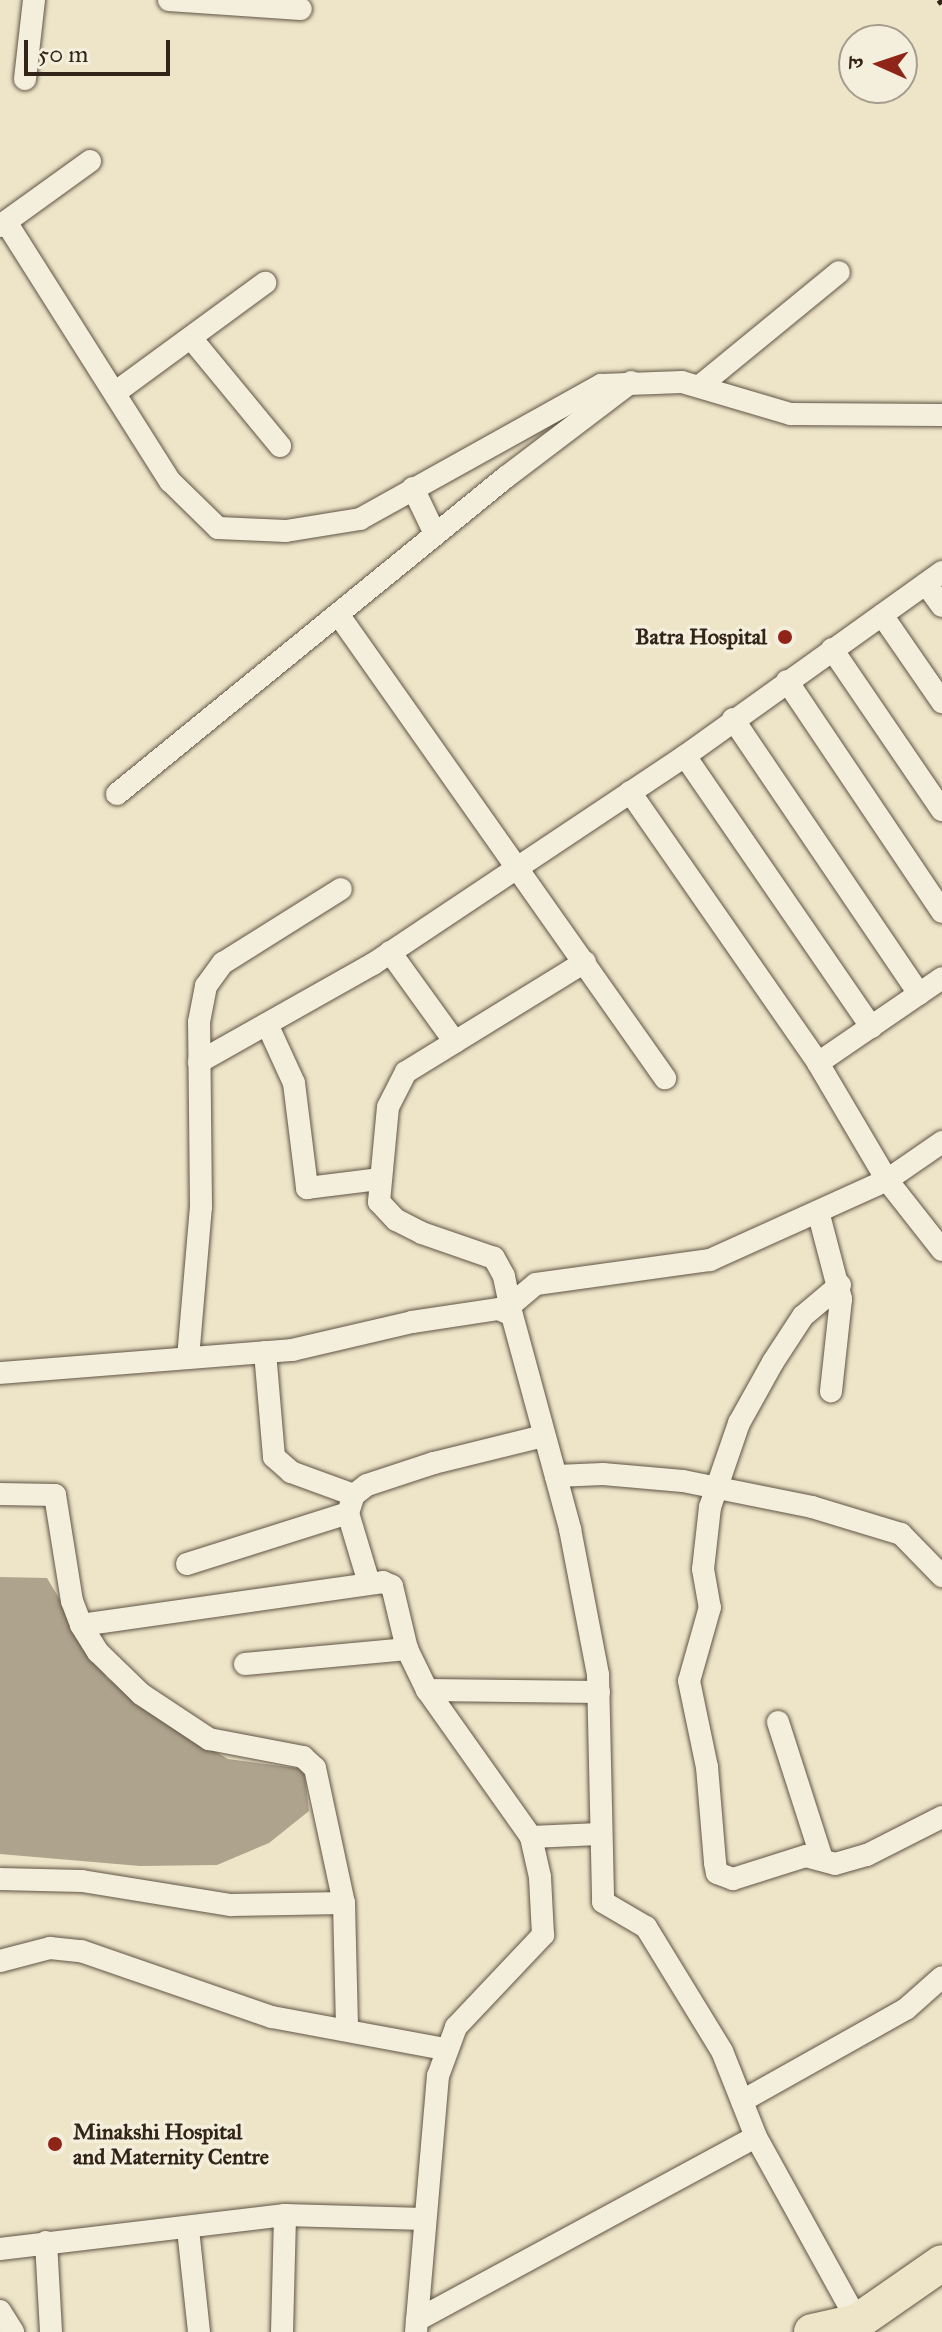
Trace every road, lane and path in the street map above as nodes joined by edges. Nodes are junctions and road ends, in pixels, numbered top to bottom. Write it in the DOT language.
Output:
graph roads {
  1 [pos="34,0"];
  2 [pos="169,0"];
  3 [pos="301,9"];
  4 [pos="25,79"];
  5 [pos="90,161"];
  6 [pos="3,224"];
  7 [pos="839,272"];
  8 [pos="265,283"];
  9 [pos="191,338"];
  10 [pos="633,381"];
  11 [pos="701,385"];
  12 [pos="116,392"];
  13 [pos="942,415"];
  14 [pos="280,446"];
  15 [pos="413,488"];
  16 [pos="435,534"];
  17 [pos="934,578"];
  18 [pos="942,606"];
  19 [pos="338,614"];
  20 [pos="882,615"];
  21 [pos="832,649"];
  22 [pos="787,681"];
  23 [pos="942,702"];
  24 [pos="733,719"];
  25 [pos="685,756"];
  26 [pos="630,792"];
  27 [pos="117,794"];
  28 [pos="942,810"];
  29 [pos="517,867"];
  30 [pos="341,889"];
  31 [pos="942,912"];
  32 [pos="390,952"];
  33 [pos="585,962"];
  34 [pos="942,978"];
  35 [pos="919,994"];
  36 [pos="267,1024"];
  37 [pos="871,1027"];
  38 [pos="455,1042"];
  39 [pos="199,1062"];
  40 [pos="818,1063"];
  41 [pos="665,1078"];
  42 [pos="942,1142"];
  43 [pos="379,1179"];
  44 [pos="887,1180"];
  45 [pos="819,1215"];
  46 [pos="940,1242"];
  47 [pos="840,1285"];
  48 [pos="508,1307"];
  49 [pos="265,1352"];
  50 [pos="188,1358"];
  51 [pos="0,1373"];
  52 [pos="831,1391"];
  53 [pos="543,1436"];
  54 [pos="556,1476"];
  55 [pos="716,1488"];
  56 [pos="0,1494"];
  57 [pos="351,1504"];
  58 [pos="187,1564"];
  59 [pos="942,1576"];
  60 [pos="369,1583"];
  61 [pos="81,1625"];
  62 [pos="407,1649"];
  63 [pos="245,1664"];
  64 [pos="427,1690"];
  65 [pos="599,1692"];
  66 [pos="778,1722"];
  67 [pos="942,1817"];
  68 [pos="599,1834"];
  69 [pos="531,1837"];
  70 [pos="821,1856"];
  71 [pos="0,1879"];
  72 [pos="344,1903"];
  73 [pos="0,1961"];
  74 [pos="942,1977"];
  75 [pos="347,2030"];
  76 [pos="445,2049"];
  77 [pos="742,2101"];
  78 [pos="756,2137"];
  79 [pos="285,2215"];
  80 [pos="424,2219"];
  81 [pos="188,2229"];
  82 [pos="46,2242"];
  83 [pos="0,2249"];
  84 [pos="942,2263"];
  85 [pos="0,2311"];
  86 [pos="417,2326"];
  87 [pos="860,2327"];
  88 [pos="13,2332"];
  89 [pos="51,2332"];
  90 [pos="199,2332"];
  91 [pos="282,2332"];
  92 [pos="812,2332"];
  1 -- 4 [label="street"];
  2 -- 3 [label="street"];
  5 -- 6 [label="street"];
  6 -- 12 [label="street"];
  7 -- 11 [label="street"];
  8 -- 9 [label="street"];
  9 -- 12 [label="street"];
  9 -- 14 [label="street"];
  10 -- 11 [label="street"];
  10 -- 15 [label="street"];
  10 -- 16 [label="street"];
  11 -- 13 [label="street"];
  12 -- 15 [label="street"];
  15 -- 16 [label="street"];
  16 -- 19 [label="street"];
  17 -- 18 [label="street"];
  17 -- 20 [label="street"];
  19 -- 27 [label="street"];
  19 -- 29 [label="street"];
  20 -- 21 [label="street"];
  20 -- 23 [label="street"];
  21 -- 22 [label="street"];
  21 -- 28 [label="street"];
  22 -- 24 [label="street"];
  22 -- 31 [label="street"];
  24 -- 25 [label="street"];
  24 -- 35 [label="street"];
  25 -- 26 [label="street"];
  25 -- 37 [label="street"];
  26 -- 29 [label="street"];
  26 -- 40 [label="street"];
  29 -- 32 [label="street"];
  29 -- 33 [label="street"];
  30 -- 39 [label="street"];
  32 -- 36 [label="street"];
  32 -- 38 [label="street"];
  33 -- 38 [label="street"];
  33 -- 41 [label="street"];
  34 -- 35 [label="street"];
  35 -- 37 [label="street"];
  36 -- 39 [label="street"];
  36 -- 43 [label="street"];
  37 -- 40 [label="street"];
  38 -- 43 [label="street"];
  39 -- 50 [label="street"];
  40 -- 44 [label="street"];
  42 -- 44 [label="street"];
  43 -- 48 [label="street"];
  44 -- 45 [label="street"];
  44 -- 46 [label="street"];
  45 -- 47 [label="street"];
  45 -- 48 [label="street"];
  47 -- 52 [label="street"];
  47 -- 55 [label="street"];
  48 -- 49 [label="street"];
  48 -- 53 [label="street"];
  49 -- 50 [label="street"];
  49 -- 57 [label="street"];
  50 -- 51 [label="street"];
  53 -- 54 [label="street"];
  53 -- 57 [label="street"];
  54 -- 55 [label="street"];
  54 -- 65 [label="street"];
  55 -- 59 [label="street"];
  55 -- 70 [label="street"];
  56 -- 61 [label="street"];
  57 -- 58 [label="street"];
  57 -- 60 [label="street"];
  60 -- 61 [label="street"];
  60 -- 62 [label="street"];
  61 -- 72 [label="street"];
  62 -- 63 [label="street"];
  62 -- 64 [label="street"];
  64 -- 65 [label="street"];
  64 -- 69 [label="street"];
  65 -- 68 [label="street"];
  66 -- 70 [label="street"];
  67 -- 70 [label="street"];
  68 -- 69 [label="street"];
  68 -- 77 [label="street"];
  69 -- 76 [label="street"];
  71 -- 72 [label="street"];
  72 -- 75 [label="street"];
  73 -- 75 [label="street"];
  74 -- 77 [label="street"];
  75 -- 76 [label="street"];
  76 -- 80 [label="street"];
  77 -- 78 [label="street"];
  78 -- 86 [label="street"];
  78 -- 87 [label="street"];
  79 -- 80 [label="street"];
  79 -- 81 [label="street"];
  79 -- 91 [label="street"];
  80 -- 86 [label="street"];
  81 -- 82 [label="street"];
  81 -- 90 [label="street"];
  82 -- 83 [label="street"];
  82 -- 89 [label="street"];
  84 -- 87 [label="main road"];
  85 -- 88 [label="street"];
  87 -- 92 [label="main road"];
}
